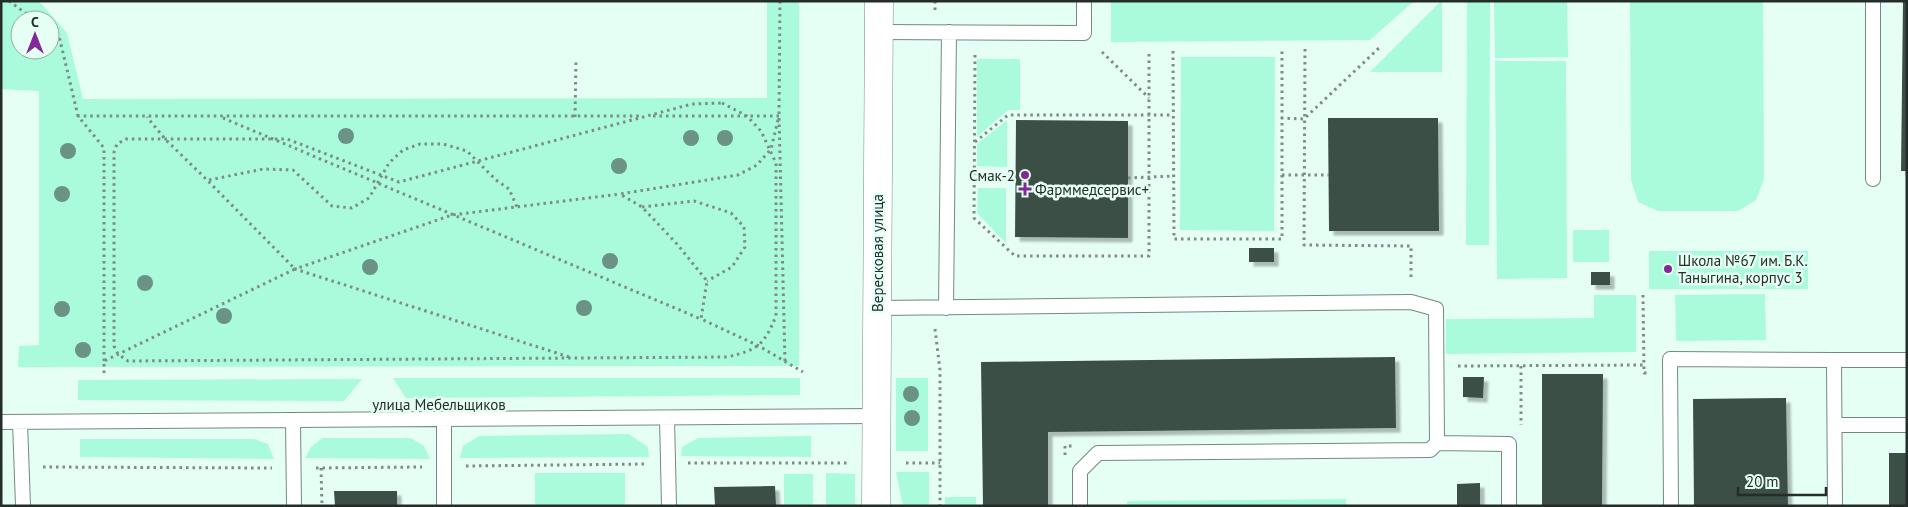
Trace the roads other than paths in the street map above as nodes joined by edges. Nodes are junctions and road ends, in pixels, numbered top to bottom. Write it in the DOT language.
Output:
graph roads {
  1 [pos="879,1"];
  2 [pos="1084,1"];
  3 [pos="1873,1"];
  4 [pos="879,32"];
  5 [pos="949,32"];
  6 [pos="1873,179"];
  7 [pos="877,308"];
  8 [pos="946,308"];
  9 [pos="1834,360"];
  10 [pos="1907,360"];
  11 [pos="877,416"];
  12 [pos="667,418"];
  13 [pos="293,420"];
  14 [pos="444,420"];
  15 [pos="1,422"];
  16 [pos="20,422"];
  17 [pos="1835,425"];
  18 [pos="1907,425"];
  19 [pos="1437,443"];
  20 [pos="23,506"];
  21 [pos="294,506"];
  22 [pos="444,506"];
  23 [pos="669,506"];
  24 [pos="876,506"];
  25 [pos="1080,506"];
  26 [pos="1509,506"];
  27 [pos="1671,506"];
  28 [pos="1835,506"];
  1 -- 4 [label="street, Вересковая улица"];
  2 -- 5 [label="lane"];
  3 -- 6 [label="lane"];
  4 -- 5 [label="lane"];
  4 -- 7 [label="street, Вересковая улица"];
  5 -- 8 [label="lane"];
  7 -- 8 [label="lane"];
  7 -- 11 [label="street, Вересковая улица"];
  8 -- 19 [label="lane"];
  9 -- 10 [label="lane"];
  9 -- 17 [label="lane"];
  9 -- 27 [label="lane"];
  11 -- 12 [label="lane, улица Мебельщиков"];
  11 -- 24 [label="street, Вересковая улица"];
  12 -- 14 [label="lane, улица Мебельщиков"];
  12 -- 23 [label="lane"];
  13 -- 14 [label="lane, улица Мебельщиков"];
  13 -- 16 [label="lane, улица Мебельщиков"];
  13 -- 21 [label="lane"];
  14 -- 22 [label="lane"];
  15 -- 16 [label="lane, улица Мебельщиков"];
  16 -- 20 [label="lane"];
  17 -- 18 [label="lane"];
  17 -- 28 [label="lane"];
  19 -- 25 [label="lane"];
  19 -- 26 [label="lane"];
}
